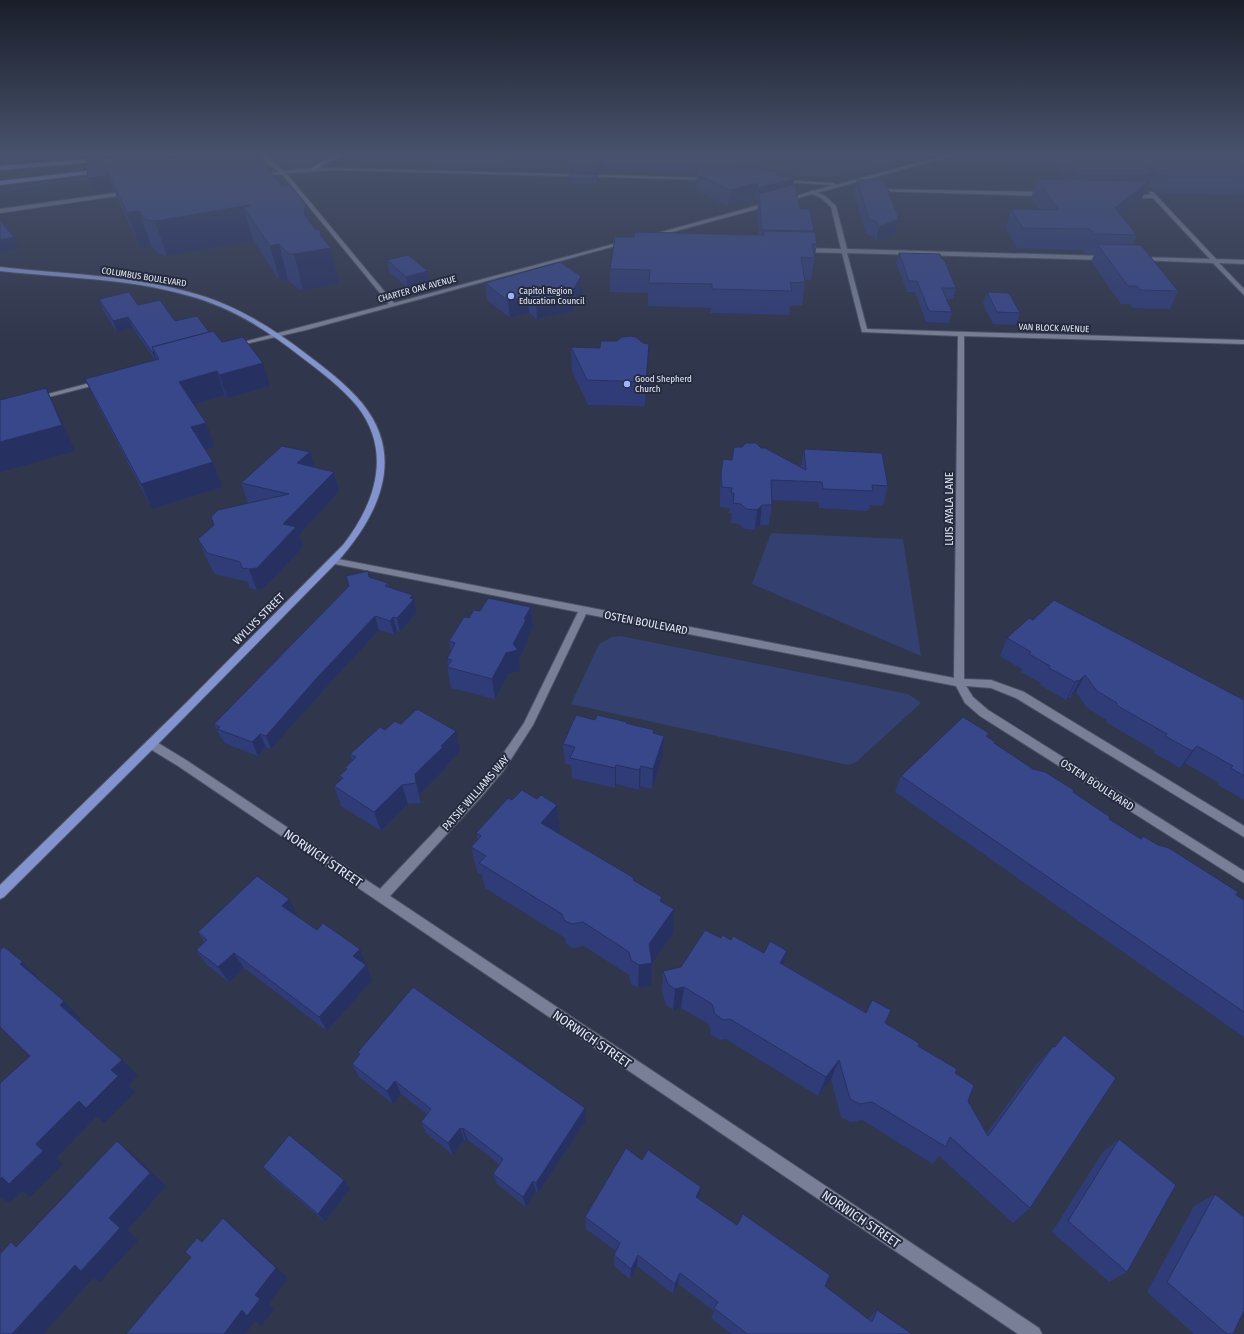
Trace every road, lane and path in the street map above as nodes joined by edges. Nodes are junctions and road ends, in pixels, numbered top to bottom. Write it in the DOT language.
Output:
graph roads {
  1 [pos="321,218"];
  2 [pos="716,218"];
  3 [pos="836,218"];
  4 [pos="1174,218"];
  5 [pos="647,237"];
  6 [pos="631,241"];
  7 [pos="796,250"];
  8 [pos="843,251"];
  9 [pos="1113,259"];
  10 [pos="1129,259"];
  11 [pos="1215,262"];
  12 [pos="1244,262"];
  13 [pos="0,269"];
  14 [pos="1244,293"];
  15 [pos="393,305"];
  16 [pos="961,335"];
  17 [pos="276,336"];
  18 [pos="1244,342"];
  19 [pos="226,348"];
  20 [pos="110,379"];
  21 [pos="32,400"];
  22 [pos="333,561"];
  23 [pos="583,611"];
  24 [pos="959,683"];
  25 [pos="151,744"];
  26 [pos="1244,832"];
  27 [pos="1244,878"];
  28 [pos="0,893"];
  29 [pos="381,897"];
  30 [pos="1033,1334"];
  1 -- 15 [label="street"];
  2 -- 5 [label="street"];
  3 -- 8 [label="street"];
  4 -- 11 [label="street"];
  6 -- 15 [label="street, CHARTER OAK AVENUE"];
  7 -- 8 [label="street"];
  8 -- 9 [label="street"];
  8 -- 16 [label="street, VAN BLOCK AVENUE"];
  10 -- 11 [label="street"];
  11 -- 12 [label="street"];
  11 -- 14 [label="street"];
  13 -- 17 [label="main road, COLUMBUS BOULEVARD"];
  15 -- 17 [label="street, CHARTER OAK AVENUE"];
  16 -- 18 [label="street, VAN BLOCK AVENUE"];
  16 -- 24 [label="street, LUIS AYALA LANE"];
  17 -- 19 [label="street, CHARTER OAK AVENUE"];
  17 -- 22 [label="main road, WYLLYS STREET"];
  20 -- 21 [label="street"];
  22 -- 23 [label="street, OSTEN BOULEVARD"];
  22 -- 25 [label="main road, WYLLYS STREET"];
  23 -- 24 [label="street, OSTEN BOULEVARD"];
  23 -- 29 [label="street, PATSIE WILLIAMS WAY"];
  24 -- 26 [label="street, OSTEN BOULEVARD"];
  24 -- 27 [label="street, OSTEN BOULEVARD"];
  25 -- 28 [label="main road, WYLLYS STREET"];
  25 -- 29 [label="street, NORWICH STREET"];
  29 -- 30 [label="street, NORWICH STREET"];
}
